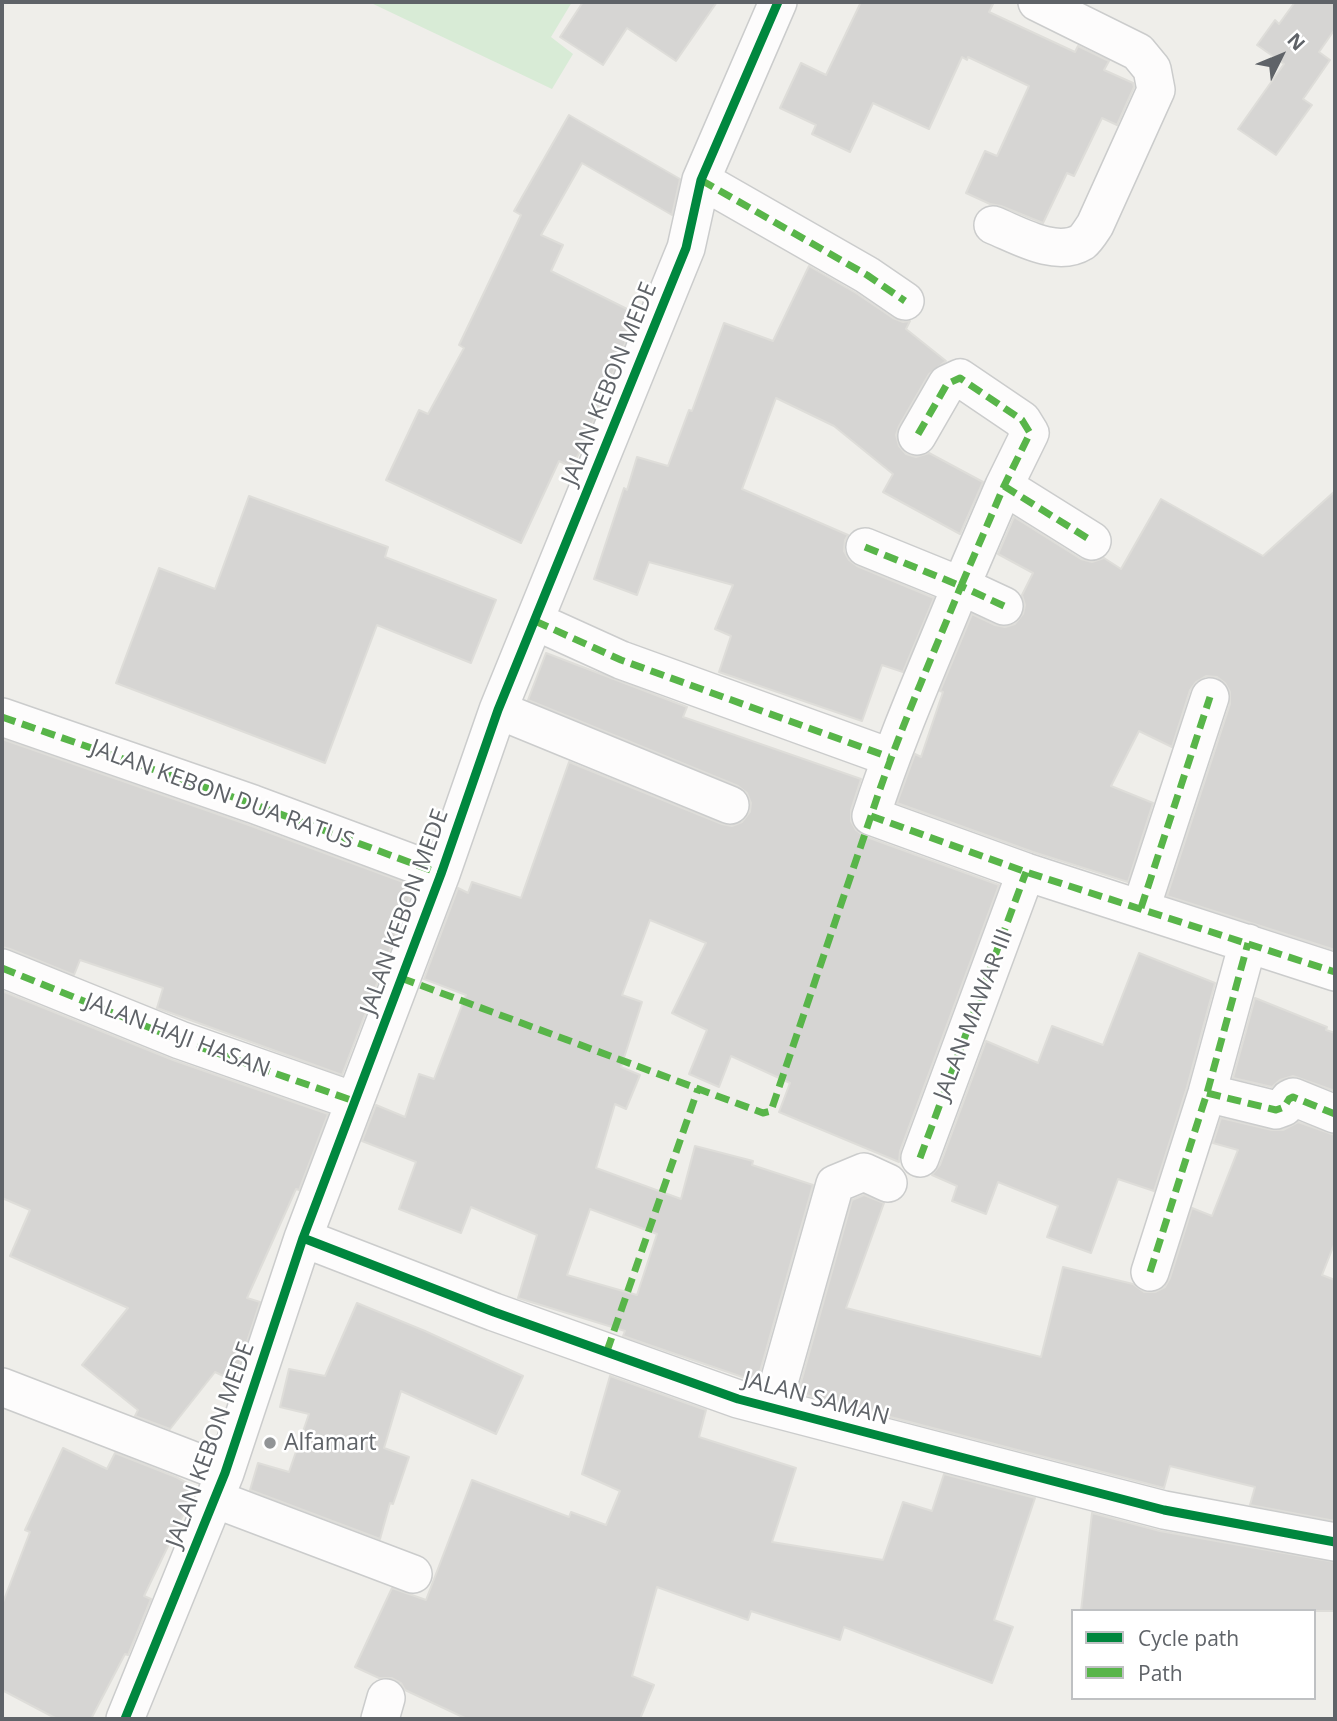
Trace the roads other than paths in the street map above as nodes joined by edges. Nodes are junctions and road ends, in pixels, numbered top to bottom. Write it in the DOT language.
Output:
graph roads {
  1 [pos="778,2"];
  2 [pos="1037,2"];
  3 [pos="701,180"];
  4 [pos="993,225"];
  5 [pos="905,301"];
  6 [pos="917,436"];
  7 [pos="1004,486"];
  8 [pos="1092,541"];
  9 [pos="865,547"];
  10 [pos="961,586"];
  11 [pos="1004,606"];
  12 [pos="536,621"];
  13 [pos="1210,697"];
  14 [pos="498,710"];
  15 [pos="2,717"];
  16 [pos="889,757"];
  17 [pos="730,804"];
  18 [pos="1026,873"];
  19 [pos="442,874"];
  20 [pos="1141,908"];
  21 [pos="1248,943"];
  22 [pos="2,968"];
  23 [pos="1335,972"];
  24 [pos="1207,1093"];
  25 [pos="354,1101"];
  26 [pos="1335,1114"];
  27 [pos="920,1158"];
  28 [pos="888,1182"];
  29 [pos="303,1238"];
  30 [pos="1150,1272"];
  31 [pos="2,1387"];
  32 [pos="772,1407"];
  33 [pos="220,1486"];
  34 [pos="1335,1542"];
  35 [pos="414,1574"];
  36 [pos="125,1719"];
  1 -- 3 [label="street, JALAN KEBON MEDE"];
  2 -- 4 [label="street"];
  3 -- 5 [label="street"];
  3 -- 12 [label="street, JALAN KEBON MEDE"];
  6 -- 7 [label="street"];
  7 -- 8 [label="street"];
  7 -- 10 [label="street"];
  9 -- 10 [label="street"];
  10 -- 11 [label="street"];
  10 -- 16 [label="street"];
  12 -- 14 [label="street, JALAN KEBON MEDE"];
  12 -- 16 [label="street"];
  13 -- 20 [label="street"];
  14 -- 17 [label="street"];
  14 -- 19 [label="street, JALAN KEBON MEDE"];
  15 -- 19 [label="street, JALAN KEBON DUA RATUS"];
  16 -- 18 [label="street"];
  18 -- 20 [label="street"];
  18 -- 27 [label="street, JALAN MAWAR III"];
  19 -- 25 [label="street, JALAN KEBON MEDE"];
  20 -- 21 [label="street"];
  21 -- 23 [label="street"];
  21 -- 24 [label="street"];
  22 -- 25 [label="street, JALAN HAJI HASAN"];
  24 -- 26 [label="street"];
  24 -- 30 [label="street"];
  25 -- 29 [label="street, JALAN KEBON MEDE"];
  28 -- 32 [label="street"];
  29 -- 32 [label="street, JALAN SAMAN"];
  29 -- 33 [label="street, JALAN KEBON MEDE"];
  31 -- 33 [label="street, JALAN KEBON MEDE"];
  32 -- 34 [label="street, JALAN SAMAN"];
  33 -- 35 [label="street"];
  33 -- 36 [label="street, JALAN KEBON MEDE"];
}
